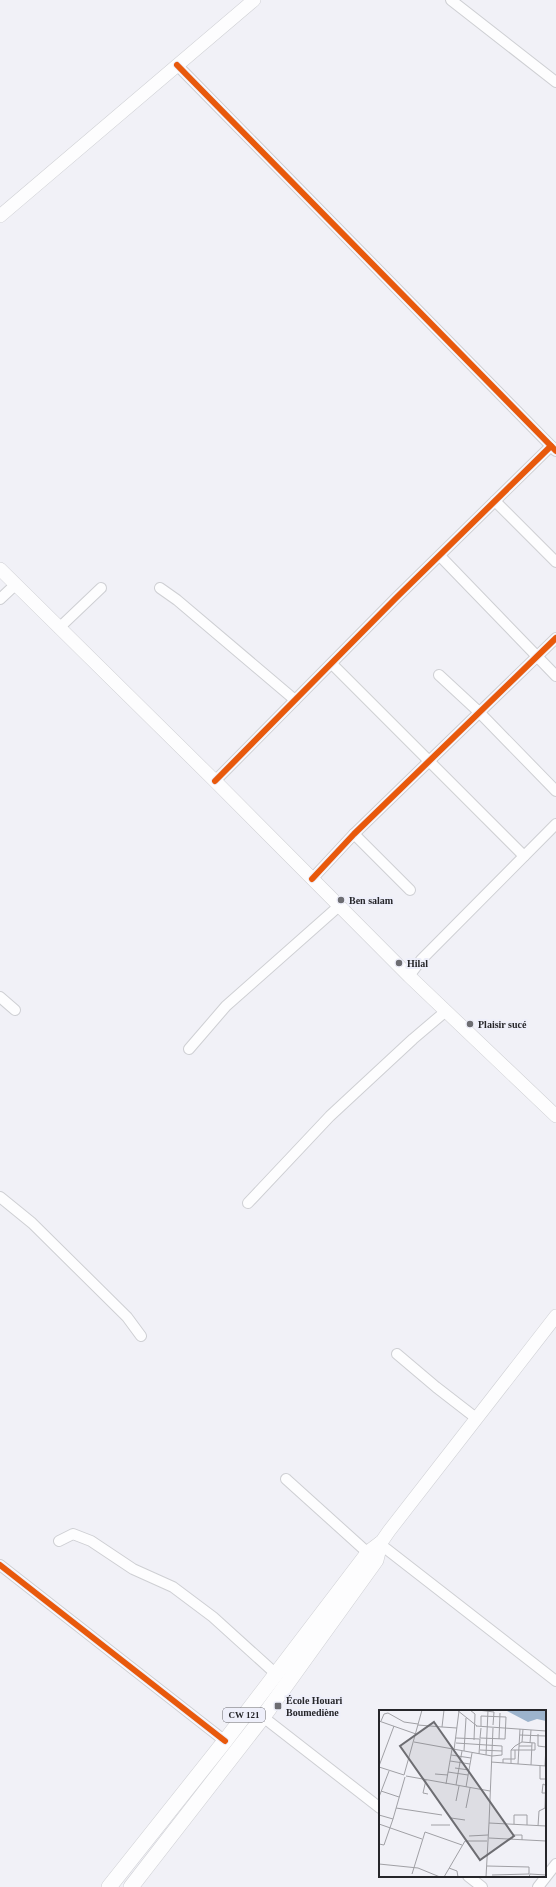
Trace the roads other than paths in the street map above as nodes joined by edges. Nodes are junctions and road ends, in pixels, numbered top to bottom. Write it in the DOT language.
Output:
graph roads {
  1 [pos="254,0"];
  2 [pos="451,0"];
  3 [pos="177,65"];
  4 [pos="556,82"];
  5 [pos="0,216"];
  6 [pos="554,448"];
  7 [pos="495,501"];
  8 [pos="440,556"];
  9 [pos="556,562"];
  10 [pos="0,569"];
  11 [pos="15,585"];
  12 [pos="101,588"];
  13 [pos="160,588"];
  14 [pos="0,599"];
  15 [pos="59,628"];
  16 [pos="556,638"];
  17 [pos="537,657"];
  18 [pos="332,664"];
  19 [pos="439,675"];
  20 [pos="556,676"];
  21 [pos="295,700"];
  22 [pos="479,712"];
  23 [pos="429,761"];
  24 [pos="215,781"];
  25 [pos="556,790"];
  26 [pos="556,824"];
  27 [pos="354,834"];
  28 [pos="524,856"];
  29 [pos="312,879"];
  30 [pos="410,890"];
  31 [pos="339,906"];
  32 [pos="409,976"];
  33 [pos="0,997"];
  34 [pos="15,1010"];
  35 [pos="446,1011"];
  36 [pos="189,1048"];
  37 [pos="556,1116"];
  38 [pos="0,1197"];
  39 [pos="248,1203"];
  40 [pos="556,1316"];
  41 [pos="141,1336"];
  42 [pos="397,1354"];
  43 [pos="476,1418"];
  44 [pos="286,1479"];
  45 [pos="59,1541"];
  46 [pos="380,1544"];
  47 [pos="368,1553"];
  48 [pos="0,1565"];
  49 [pos="276,1674"];
  50 [pos="556,1681"];
  51 [pos="263,1717"];
  52 [pos="225,1741"];
  53 [pos="379,1807"];
  54 [pos="556,1864"];
  55 [pos="469,1877"];
  56 [pos="546,1877"];
  57 [pos="546,1877"];
  58 [pos="109,1887"];
  59 [pos="131,1887"];
  60 [pos="482,1887"];
  61 [pos="538,1887"];
  1 -- 3 [label="main road"];
  2 -- 4 [label="street"];
  3 -- 5 [label="main road"];
  3 -- 6 [label="street"];
  6 -- 7 [label="street"];
  7 -- 8 [label="street"];
  7 -- 9 [label="street"];
  8 -- 17 [label="street"];
  8 -- 18 [label="street"];
  10 -- 11 [label="main road"];
  11 -- 14 [label="street"];
  11 -- 15 [label="main road"];
  12 -- 15 [label="street"];
  13 -- 21 [label="street"];
  15 -- 24 [label="main road"];
  16 -- 17 [label="street"];
  17 -- 20 [label="street"];
  17 -- 22 [label="street"];
  18 -- 21 [label="street"];
  18 -- 23 [label="street"];
  19 -- 22 [label="street"];
  21 -- 24 [label="street"];
  22 -- 23 [label="street"];
  22 -- 25 [label="street"];
  23 -- 27 [label="street"];
  23 -- 28 [label="street"];
  24 -- 29 [label="main road"];
  26 -- 28 [label="street"];
  27 -- 29 [label="street"];
  27 -- 30 [label="street"];
  28 -- 32 [label="street"];
  29 -- 31 [label="main road"];
  31 -- 32 [label="main road"];
  31 -- 36 [label="street"];
  32 -- 35 [label="main road"];
  33 -- 34 [label="street"];
  35 -- 37 [label="main road"];
  35 -- 39 [label="street"];
  38 -- 41 [label="street"];
  40 -- 43 [label="main road, CW 121"];
  42 -- 43 [label="street"];
  43 -- 46 [label="main road, CW 121"];
  44 -- 47 [label="street"];
  45 -- 49 [label="street"];
  46 -- 47 [label="highway, CW 121"];
  46 -- 50 [label="street"];
  46 -- 51 [label="highway"];
  47 -- 49 [label="highway, CW 121"];
  48 -- 52 [label="street"];
  49 -- 52 [label="highway, CW 121"];
  51 -- 53 [label="street"];
  51 -- 59 [label="highway"];
  52 -- 58 [label="highway, CW 121"];
  54 -- 56 [label="street"];
  55 -- 60 [label="street"];
  57 -- 61 [label="street"];
}
